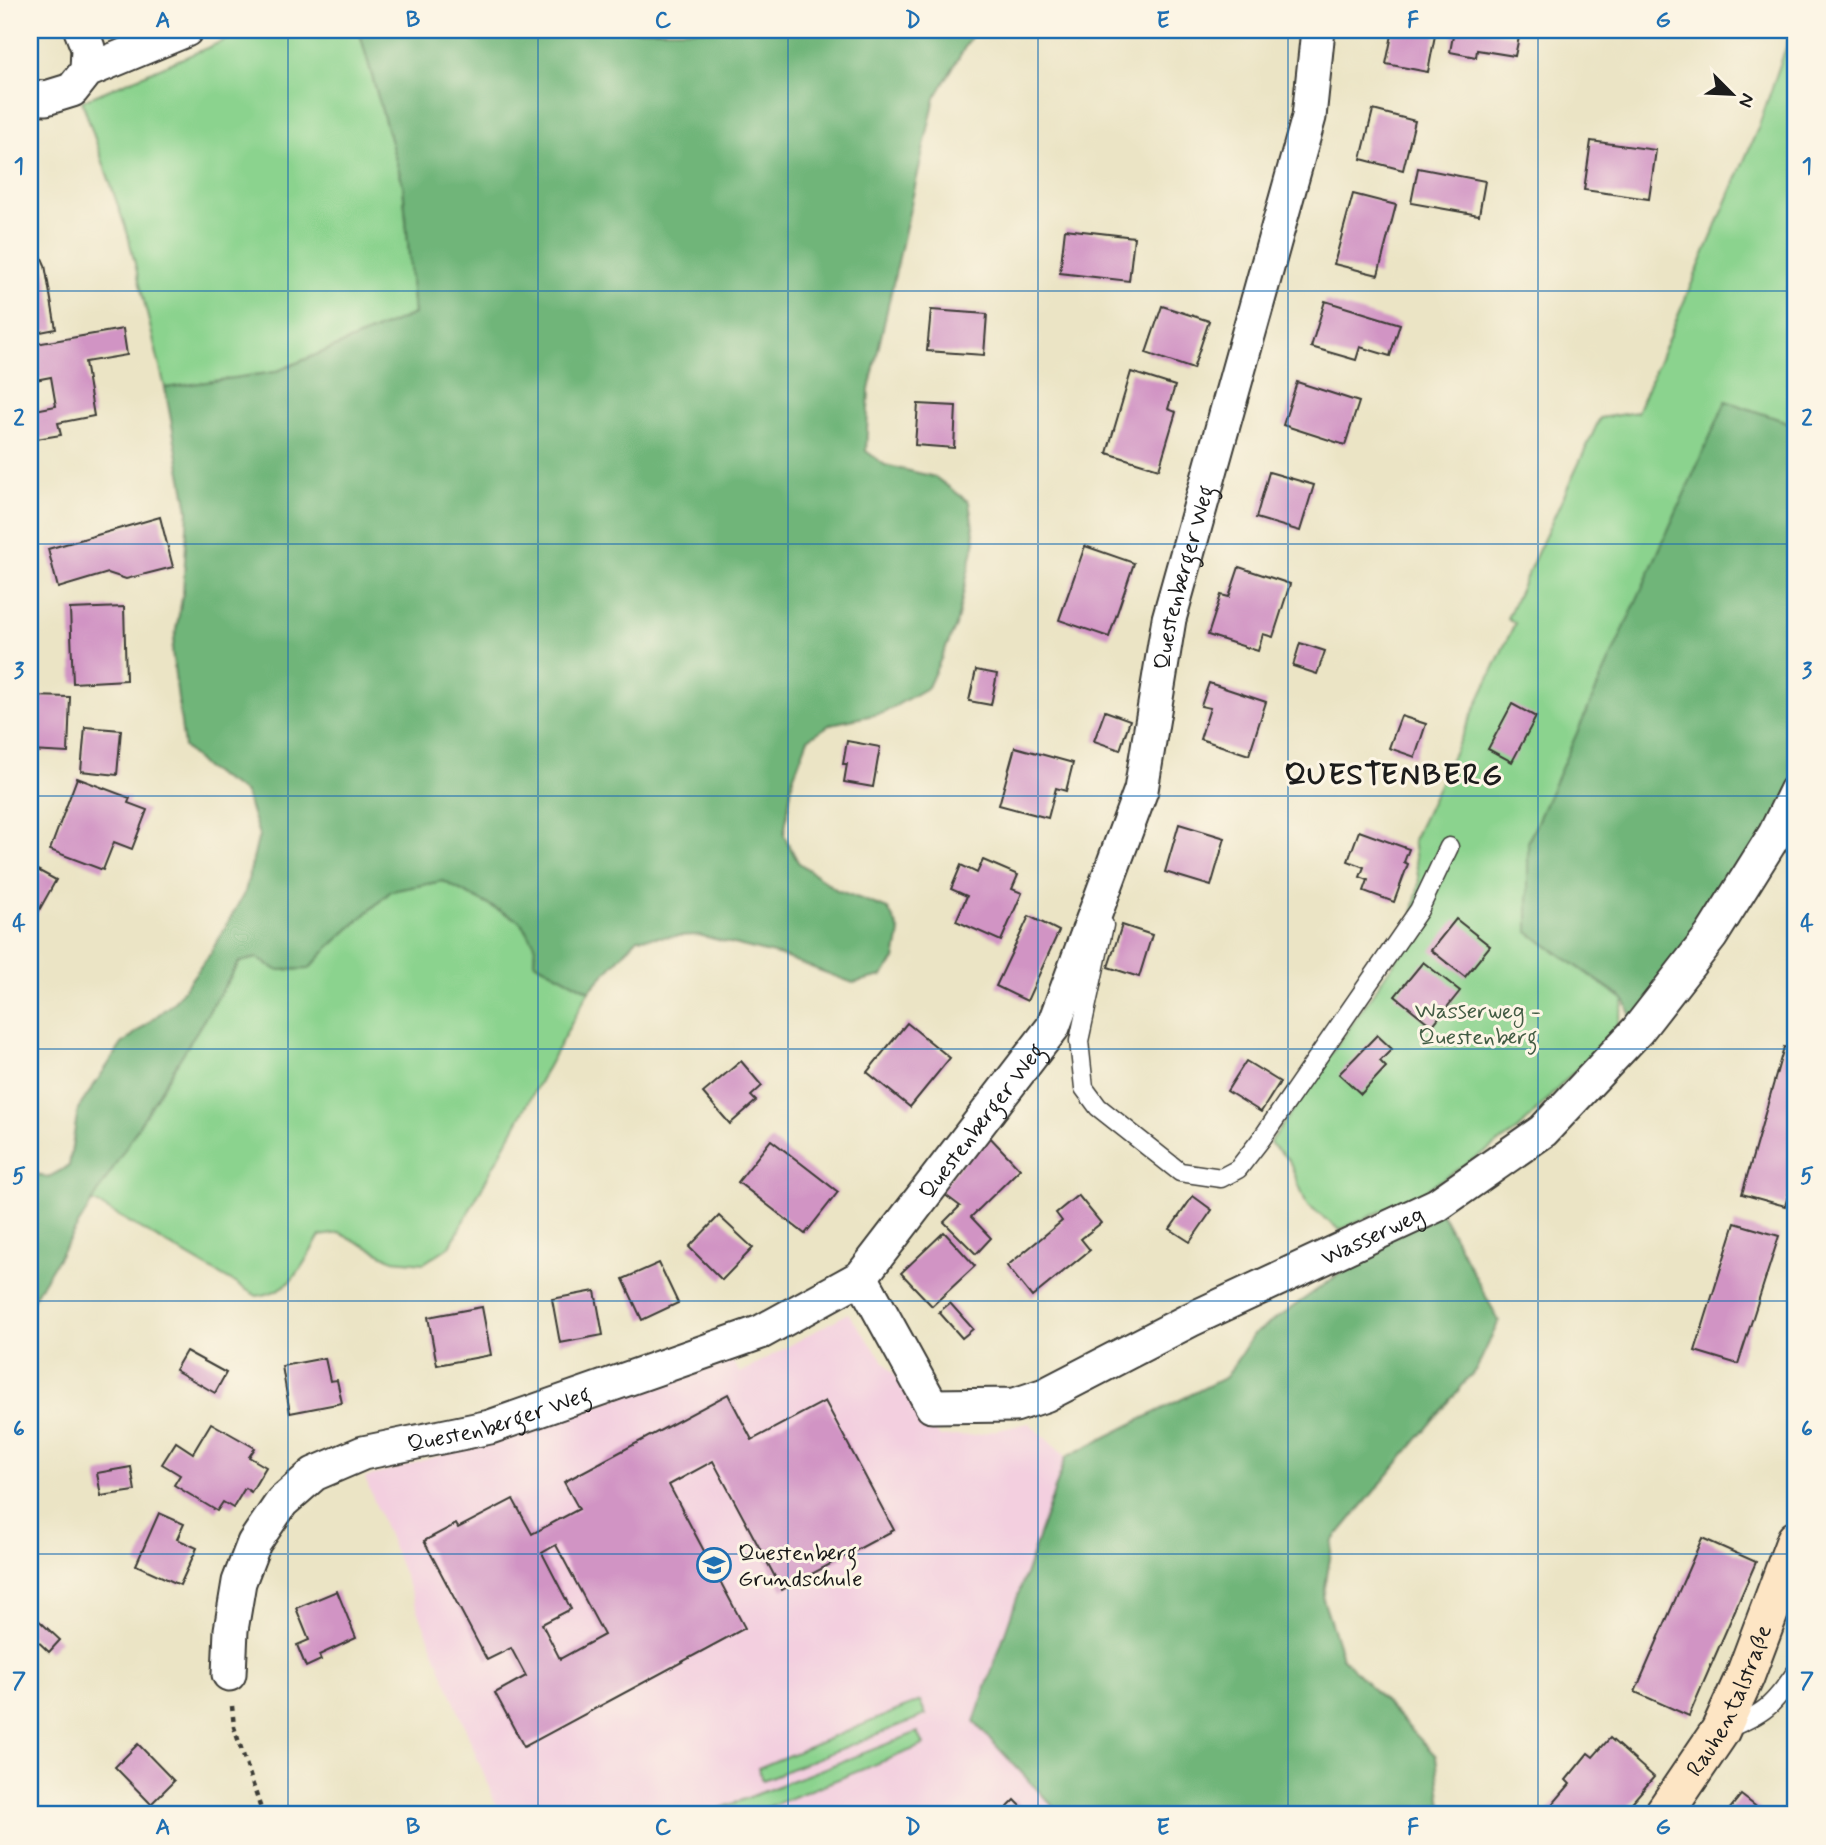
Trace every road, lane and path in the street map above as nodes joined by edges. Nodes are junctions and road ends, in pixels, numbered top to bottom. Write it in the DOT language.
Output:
graph roads {
  1 [pos="81,30"];
  2 [pos="186,30"];
  3 [pos="1318,30"];
  4 [pos="87,71"];
  5 [pos="30,97"];
  6 [pos="1796,791"];
  7 [pos="1449,847"];
  8 [pos="1103,887"];
  9 [pos="860,1277"];
  10 [pos="1796,1540"];
  11 [pos="1796,1672"];
  12 [pos="229,1674"];
  13 [pos="1720,1731"];
  14 [pos="263,1815"];
  15 [pos="1663,1815"];
  1 -- 4 [label="street"];
  2 -- 4 [label="street"];
  3 -- 8 [label="street, Questenberger Weg"];
  4 -- 5 [label="street"];
  6 -- 9 [label="street, Wasserweg"];
  7 -- 8 [label="lane"];
  8 -- 9 [label="street, Questenberger Weg"];
  9 -- 12 [label="street, Questenberger Weg"];
  10 -- 13 [label="street, Rauhentalstraße"];
  11 -- 13 [label="lane"];
  12 -- 14 [label="path"];
  13 -- 15 [label="street, Rauhentalstraße"];
}
